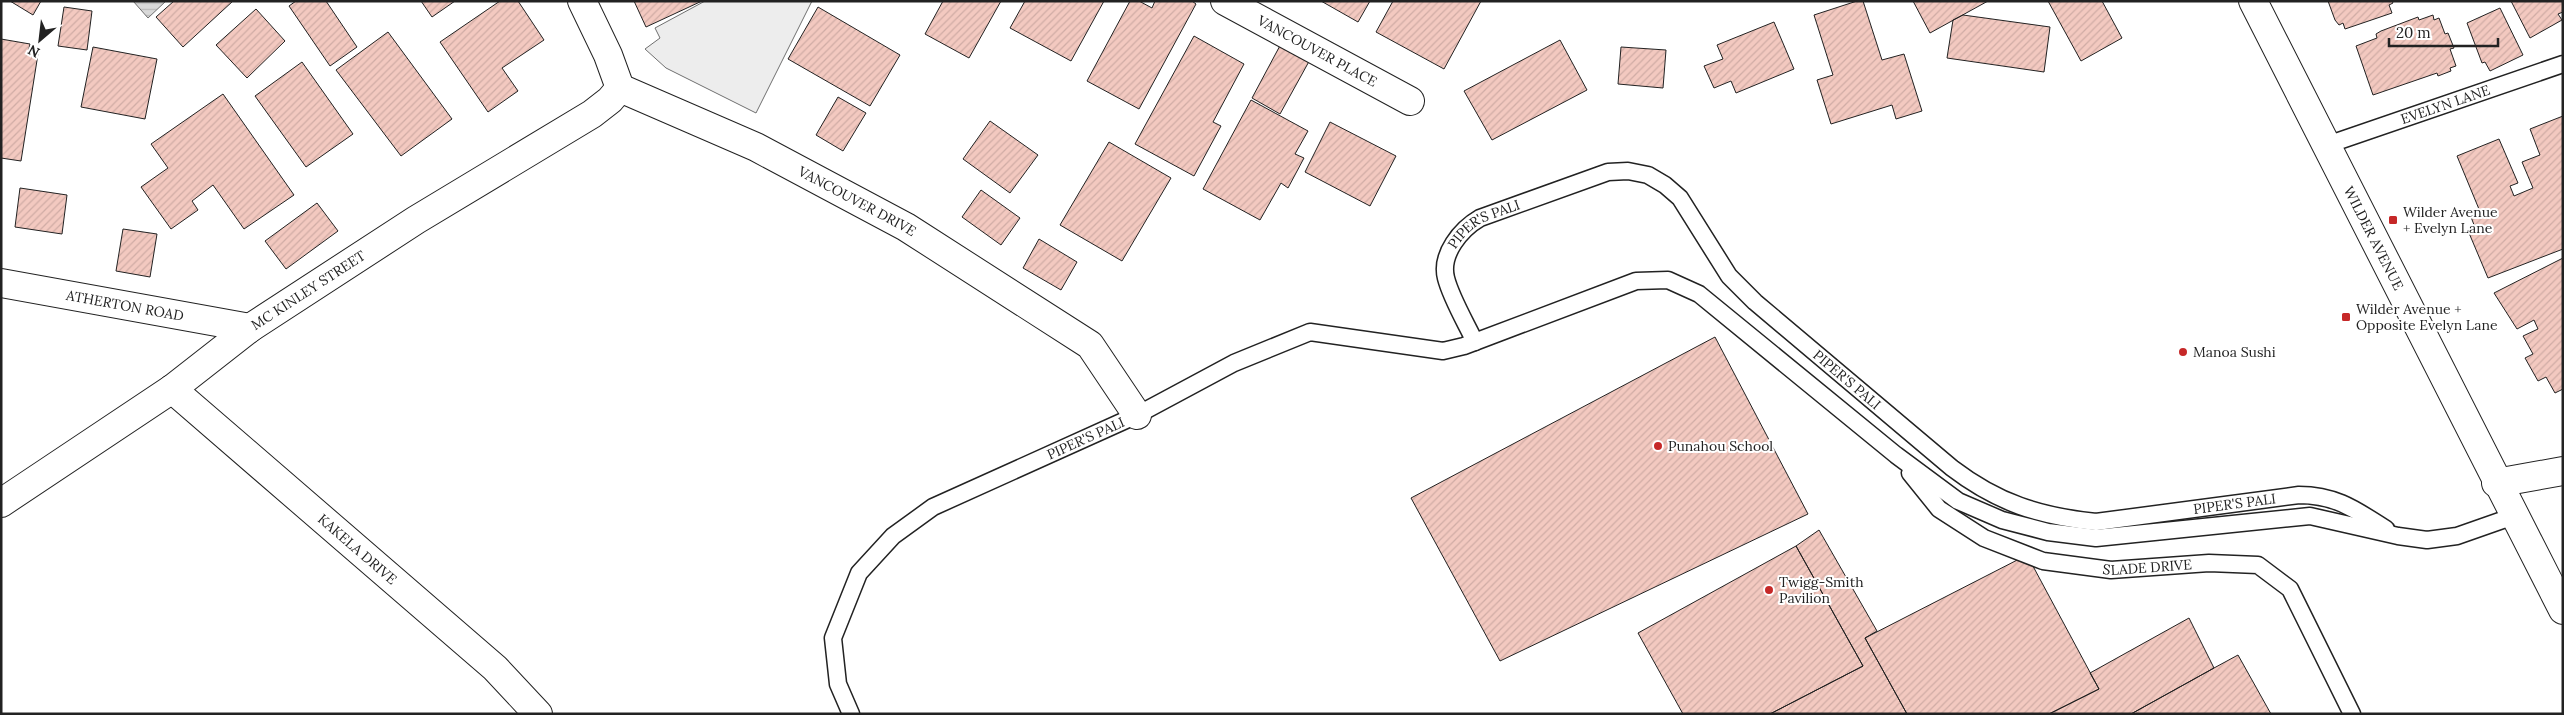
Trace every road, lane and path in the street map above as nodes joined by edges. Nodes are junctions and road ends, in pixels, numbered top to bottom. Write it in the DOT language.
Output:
graph roads {
  1 [pos="582,1"];
  2 [pos="1225,1"];
  3 [pos="2253,1"];
  4 [pos="2563,64"];
  5 [pos="620,88"];
  6 [pos="1410,101"];
  7 [pos="2327,145"];
  8 [pos="1,283"];
  9 [pos="250,328"];
  10 [pos="1475,342"];
  11 [pos="172,389"];
  12 [pos="1137,414"];
  13 [pos="1896,455"];
  14 [pos="2563,471"];
  15 [pos="2496,483"];
  16 [pos="1,502"];
  17 [pos="2514,516"];
  18 [pos="2398,536"];
  19 [pos="2563,610"];
  20 [pos="538,714"];
  21 [pos="851,714"];
  22 [pos="2352,714"];
  1 -- 5 [label="street"];
  2 -- 6 [label="street, VANCOUVER PLACE"];
  3 -- 7 [label="street, WILDER AVENUE"];
  4 -- 7 [label="lane, EVELYN LANE"];
  5 -- 9 [label="street, MC KINLEY STREET"];
  5 -- 12 [label="street, VANCOUVER DRIVE"];
  7 -- 15 [label="street, WILDER AVENUE"];
  8 -- 9 [label="street, ATHERTON ROAD"];
  9 -- 11 [label="street, MC KINLEY STREET"];
  10 -- 12 [label="lane, PIPER'S PALI"];
  10 -- 13 [label="lane, PIPER'S PALI"];
  10 -- 18 [label="lane, PIPER'S PALI"];
  11 -- 16 [label="street, MC KINLEY STREET"];
  11 -- 20 [label="street, KAKELA DRIVE"];
  12 -- 21 [label="lane, PIPER'S PALI"];
  13 -- 18 [label="lane, PIPER'S PALI"];
  13 -- 22 [label="lane, SLADE DRIVE"];
  14 -- 15 [label="street"];
  15 -- 17 [label="street, WILDER AVENUE"];
  17 -- 18 [label="lane, PIPER'S PALI"];
  17 -- 19 [label="street, WILDER AVENUE"];
}
